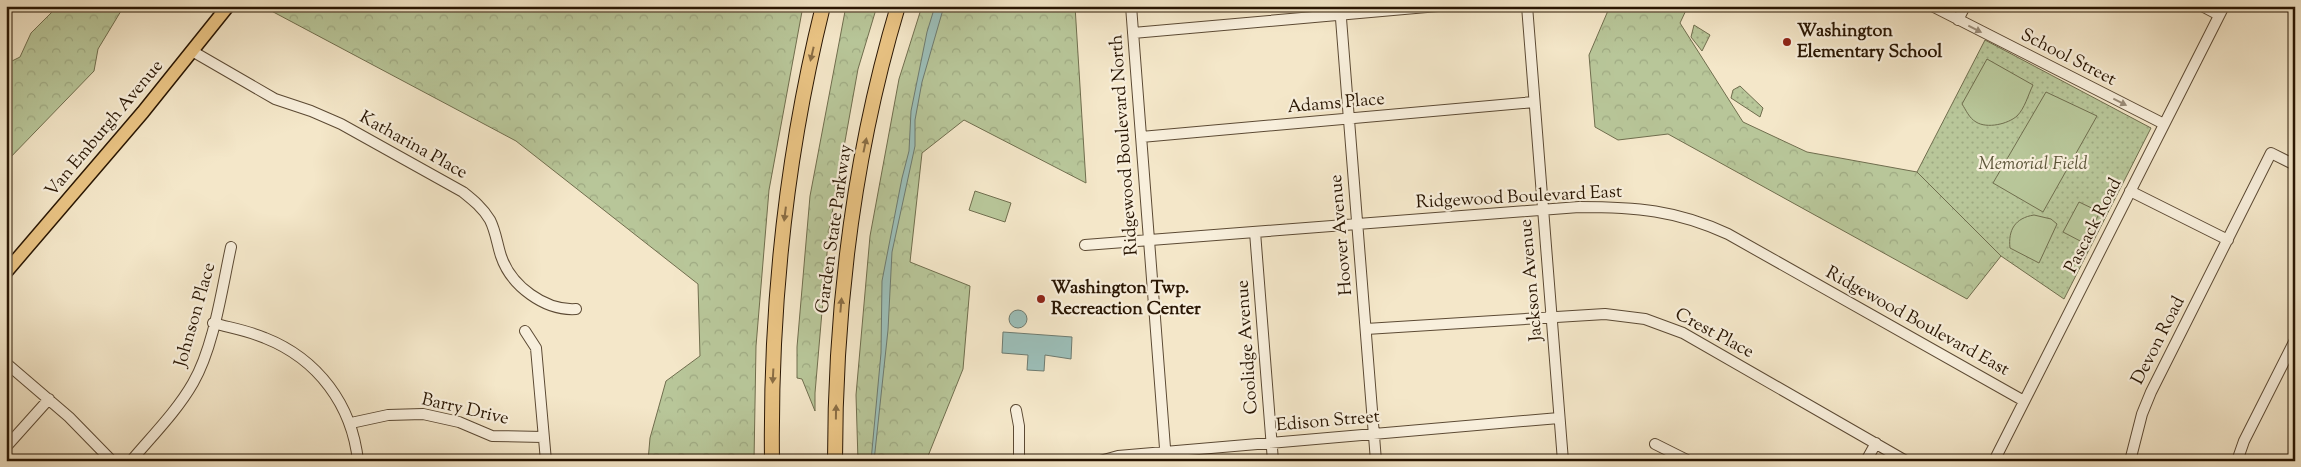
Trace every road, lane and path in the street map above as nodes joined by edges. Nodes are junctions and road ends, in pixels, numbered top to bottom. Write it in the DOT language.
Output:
graph roads {
  1 [pos="228,6"];
  2 [pos="823,6"];
  3 [pos="898,6"];
  4 [pos="1131,6"];
  5 [pos="1438,6"];
  6 [pos="1526,6"];
  7 [pos="1932,6"];
  8 [pos="1965,6"];
  9 [pos="2202,6"];
  10 [pos="1341,10"];
  11 [pos="2222,10"];
  12 [pos="1958,20"];
  13 [pos="1133,33"];
  14 [pos="192,51"];
  15 [pos="1534,102"];
  16 [pos="1349,119"];
  17 [pos="2164,124"];
  18 [pos="1141,137"];
  19 [pos="2295,165"];
  20 [pos="2130,191"];
  21 [pos="1543,210"];
  22 [pos="1357,224"];
  23 [pos="1255,232"];
  24 [pos="1149,240"];
  25 [pos="2228,240"];
  26 [pos="1085,245"];
  27 [pos="232,247"];
  28 [pos="6,272"];
  29 [pos="576,309"];
  30 [pos="1551,317"];
  31 [pos="213,323"];
  32 [pos="1366,329"];
  33 [pos="525,331"];
  34 [pos="2295,340"];
  35 [pos="6,363"];
  36 [pos="49,399"];
  37 [pos="2024,401"];
  38 [pos="1016,410"];
  39 [pos="1559,418"];
  40 [pos="351,423"];
  41 [pos="1374,434"];
  42 [pos="543,436"];
  43 [pos="1272,443"];
  44 [pos="1876,443"];
  45 [pos="1655,444"];
  46 [pos="6,447"];
  47 [pos="1166,457"];
  48 [pos="112,461"];
  49 [pos="131,461"];
  50 [pos="358,461"];
  51 [pos="546,461"];
  52 [pos="772,461"];
  53 [pos="836,461"];
  54 [pos="1019,461"];
  55 [pos="1100,461"];
  56 [pos="1273,461"];
  57 [pos="1376,461"];
  58 [pos="1563,461"];
  59 [pos="1689,461"];
  60 [pos="1866,461"];
  61 [pos="1906,461"];
  62 [pos="1994,461"];
  63 [pos="2130,461"];
  64 [pos="2237,461"];
  1 -- 14 [label="main road, Van Emburgh Avenue"];
  2 -- 52 [label="highway, one-way"];
  53 -- 3 [label="highway, Garden State Parkway, one-way"];
  4 -- 13 [label="street, Ridgewood Boulevard North"];
  5 -- 10 [label="street"];
  6 -- 15 [label="street, Jackson Avenue"];
  7 -- 12 [label="street, School Street"];
  8 -- 12 [label="street"];
  9 -- 11 [label="street"];
  10 -- 13 [label="street"];
  10 -- 16 [label="street, Hoover Avenue"];
  11 -- 17 [label="street, Pascack Road"];
  12 -- 17 [label="street, School Street, one-way"];
  13 -- 18 [label="street, Ridgewood Boulevard North"];
  14 -- 28 [label="main road, Van Emburgh Avenue"];
  14 -- 29 [label="street, Katharina Place"];
  15 -- 16 [label="street, Adams Place"];
  15 -- 21 [label="street, Jackson Avenue"];
  16 -- 18 [label="street, Adams Place"];
  16 -- 22 [label="street, Hoover Avenue"];
  17 -- 20 [label="street, Pascack Road"];
  18 -- 24 [label="street, Ridgewood Boulevard North"];
  19 -- 25 [label="street, Devon Road"];
  20 -- 25 [label="street"];
  20 -- 37 [label="street, Pascack Road"];
  21 -- 22 [label="street, Ridgewood Boulevard East"];
  21 -- 30 [label="street, Jackson Avenue"];
  21 -- 37 [label="street, Ridgewood Boulevard East"];
  22 -- 23 [label="street, Ridgewood Boulevard East"];
  22 -- 32 [label="street, Hoover Avenue"];
  23 -- 24 [label="street, Ridgewood Boulevard East"];
  23 -- 43 [label="street, Coolidge Avenue"];
  24 -- 26 [label="street, Ridgewood Boulevard East"];
  24 -- 47 [label="street, Ridgewood Boulevard North"];
  25 -- 63 [label="street, Devon Road"];
  27 -- 31 [label="street, Johnson Place"];
  30 -- 32 [label="street, Crest Place"];
  30 -- 39 [label="street, Jackson Avenue"];
  30 -- 44 [label="street, Crest Place"];
  31 -- 40 [label="street"];
  31 -- 49 [label="street, Johnson Place"];
  32 -- 41 [label="street, Hoover Avenue"];
  33 -- 42 [label="street"];
  34 -- 64 [label="street"];
  35 -- 36 [label="street"];
  36 -- 46 [label="street"];
  36 -- 48 [label="street"];
  37 -- 62 [label="street, Pascack Road"];
  38 -- 54 [label="street"];
  39 -- 41 [label="street, Edison Street"];
  39 -- 58 [label="street, Jackson Avenue"];
  40 -- 42 [label="street, Barry Drive"];
  40 -- 50 [label="street"];
  41 -- 43 [label="street, Edison Street"];
  41 -- 57 [label="street, Hoover Avenue"];
  42 -- 51 [label="street"];
  43 -- 47 [label="street, Edison Street"];
  43 -- 56 [label="street, Coolidge Avenue"];
  44 -- 60 [label="street"];
  44 -- 61 [label="street, Crest Place"];
  45 -- 59 [label="street"];
  47 -- 55 [label="street, Edison Street"];
}
